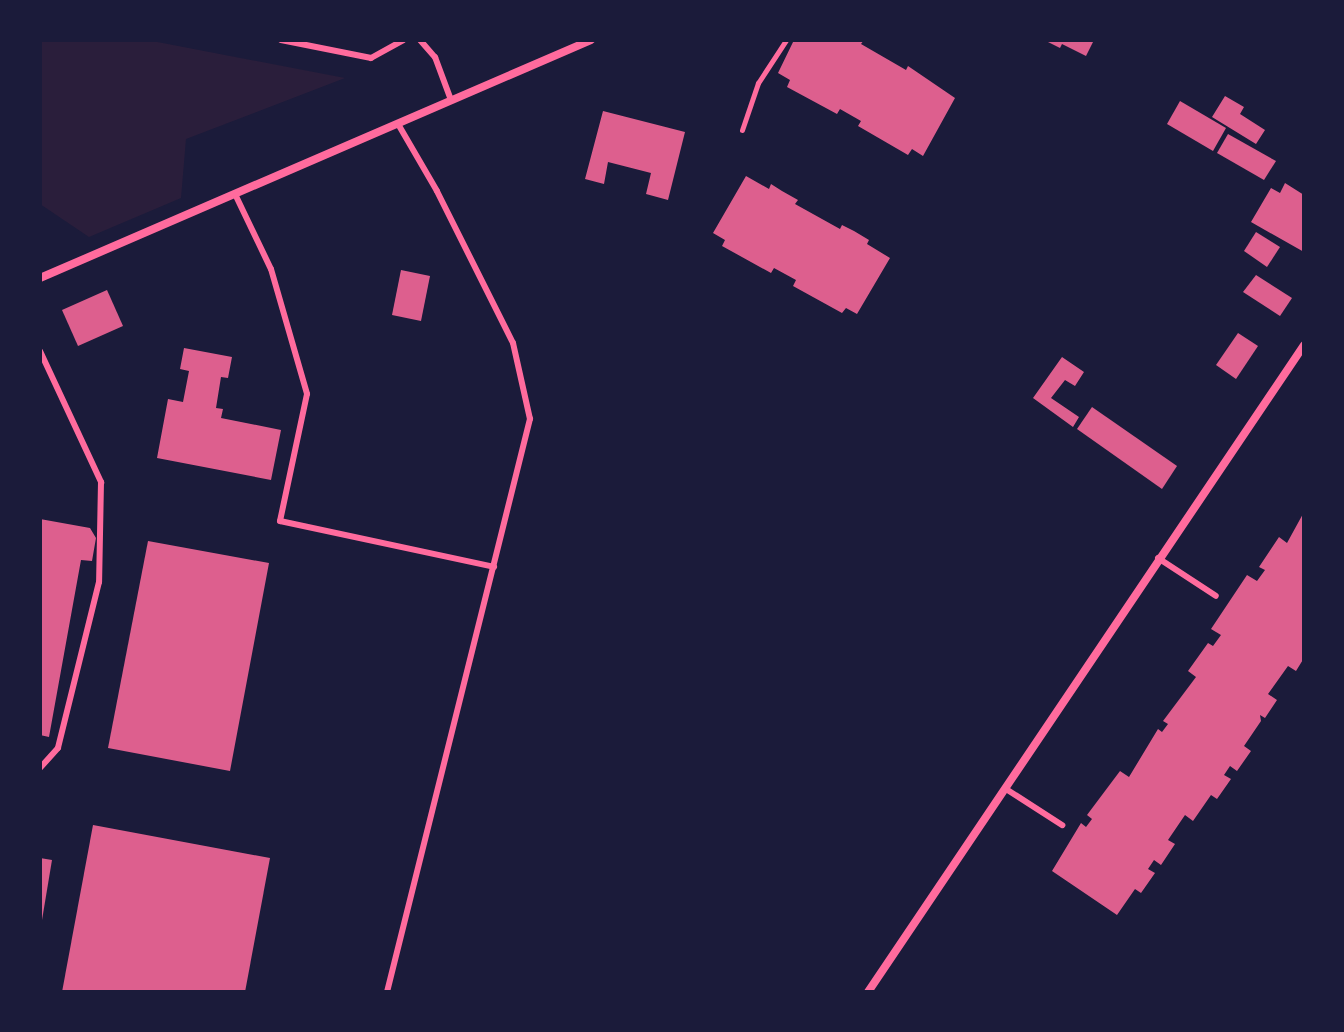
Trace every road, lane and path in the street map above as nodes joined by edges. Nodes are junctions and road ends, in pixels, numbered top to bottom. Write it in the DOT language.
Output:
graph roads {
  1 [pos="281,40"];
  2 [pos="403,40"];
  3 [pos="420,40"];
  4 [pos="591,40"];
  5 [pos="786,40"];
  6 [pos="451,100"];
  7 [pos="398,124"];
  8 [pos="742,130"];
  9 [pos="235,194"];
  10 [pos="40,278"];
  11 [pos="1304,345"];
  12 [pos="40,351"];
  13 [pos="1158,558"];
  14 [pos="494,567"];
  15 [pos="1216,596"];
  16 [pos="40,768"];
  17 [pos="1006,789"];
  18 [pos="1062,825"];
  19 [pos="387,992"];
  20 [pos="868,992"];
  1 -- 2 [label="lane"];
  3 -- 6 [label="lane"];
  4 -- 6 [label="street"];
  5 -- 8 [label="path"];
  6 -- 7 [label="street"];
  7 -- 9 [label="street"];
  7 -- 14 [label="lane"];
  9 -- 10 [label="street"];
  9 -- 14 [label="lane"];
  11 -- 13 [label="street"];
  12 -- 16 [label="lane"];
  13 -- 15 [label="lane"];
  13 -- 17 [label="street"];
  14 -- 19 [label="lane"];
  17 -- 18 [label="lane"];
  17 -- 20 [label="street"];
}
